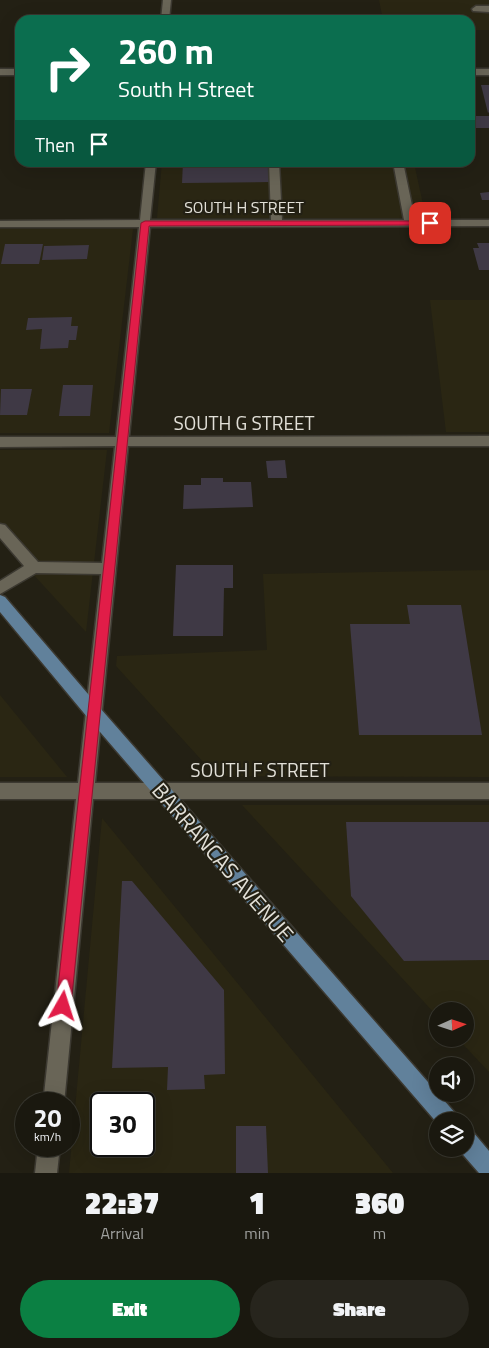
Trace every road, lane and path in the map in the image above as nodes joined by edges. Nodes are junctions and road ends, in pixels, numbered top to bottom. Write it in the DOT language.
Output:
graph roads {
  1 [pos="167,0"];
  2 [pos="476,9"];
  3 [pos="489,9"];
  4 [pos="166,15"];
  5 [pos="0,72"];
  6 [pos="15,72"];
  7 [pos="475,72"];
  8 [pos="489,72"];
  9 [pos="151,167"];
  10 [pos="274,167"];
  11 [pos="399,167"];
  12 [pos="145,223"];
  13 [pos="277,223"];
  14 [pos="410,223"];
  15 [pos="489,223"];
  16 [pos="0,224"];
  17 [pos="122,441"];
  18 [pos="489,441"];
  19 [pos="0,442"];
  20 [pos="0,529"];
  21 [pos="34,567"];
  22 [pos="109,569"];
  23 [pos="0,588"];
  24 [pos="0,601"];
  25 [pos="94,713"];
  26 [pos="0,791"];
  27 [pos="86,791"];
  28 [pos="161,791"];
  29 [pos="489,791"];
  30 [pos="54,1092"];
  31 [pos="441,1112"];
  32 [pos="474,1150"];
  33 [pos="48,1157"];
  34 [pos="489,1168"];
  35 [pos="46,1173"];
  1 -- 4 [label="street"];
  2 -- 3 [label="street"];
  5 -- 6 [label="street"];
  7 -- 8 [label="street"];
  9 -- 12 [label="street"];
  10 -- 13 [label="street"];
  11 -- 14 [label="street"];
  12 -- 13 [label="street, SOUTH H STREET"];
  12 -- 16 [label="street, SOUTH H STREET"];
  12 -- 17 [label="street"];
  13 -- 14 [label="street, SOUTH H STREET"];
  14 -- 15 [label="street, SOUTH H STREET"];
  17 -- 18 [label="street, SOUTH G STREET"];
  17 -- 19 [label="street, SOUTH G STREET"];
  17 -- 22 [label="street"];
  20 -- 21 [label="street"];
  21 -- 22 [label="street"];
  21 -- 23 [label="street"];
  22 -- 25 [label="street"];
  24 -- 25 [label="main road, BARRANCAS AVENUE"];
  25 -- 27 [label="street"];
  25 -- 28 [label="main road, BARRANCAS AVENUE"];
  26 -- 27 [label="street, SOUTH F STREET"];
  27 -- 28 [label="street, SOUTH F STREET"];
  27 -- 30 [label="street"];
  28 -- 29 [label="street, SOUTH F STREET"];
  28 -- 31 [label="main road, BARRANCAS AVENUE"];
  32 -- 34 [label="main road"];
  33 -- 35 [label="street"];
}
